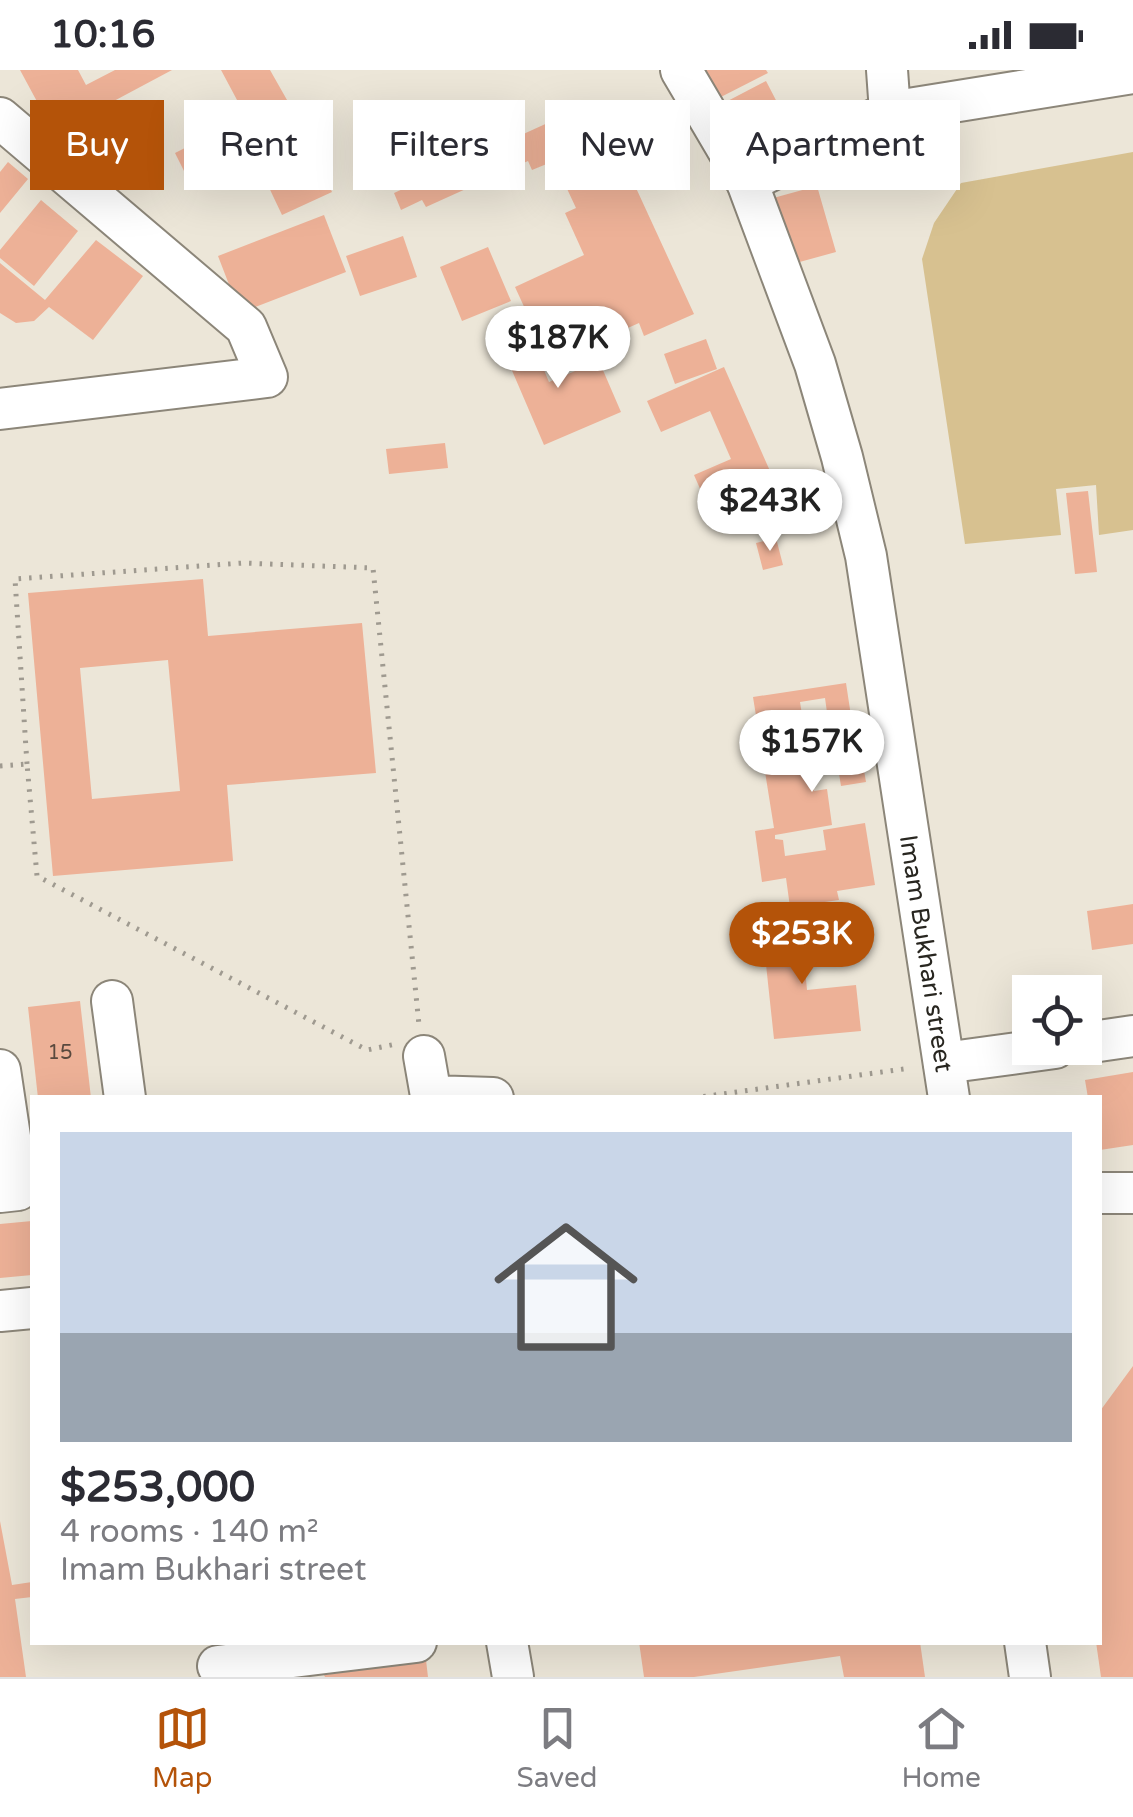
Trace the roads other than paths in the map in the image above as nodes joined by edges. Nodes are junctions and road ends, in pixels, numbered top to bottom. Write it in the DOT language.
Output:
graph roads {
  1 [pos="681,70"];
  2 [pos="887,70"];
  3 [pos="1133,73"];
  4 [pos="889,100"];
  5 [pos="960,101"];
  6 [pos="0,118"];
  7 [pos="710,120"];
  8 [pos="749,190"];
  9 [pos="0,409"];
  10 [pos="112,1001"];
  11 [pos="1133,1036"];
  12 [pos="1102,1041"];
  13 [pos="422,1047"];
  14 [pos="1012,1061"];
  15 [pos="0,1070"];
  16 [pos="946,1080"];
  17 [pos="126,1095"];
  18 [pos="432,1095"];
  19 [pos="0,1192"];
  20 [pos="1102,1193"];
  21 [pos="1133,1193"];
  22 [pos="30,1308"];
  23 [pos="0,1311"];
  24 [pos="386,1645"];
  25 [pos="507,1645"];
  26 [pos="1025,1645"];
  27 [pos="217,1662"];
  28 [pos="512,1677"];
  29 [pos="1030,1677"];
  1 -- 7 [label="street, Imam Bukhari street"];
  2 -- 4 [label="street"];
  3 -- 5 [label="street"];
  6 -- 9 [label="street"];
  8 -- 16 [label="street, Imam Bukhari street"];
  10 -- 17 [label="street"];
  11 -- 12 [label="street"];
  13 -- 18 [label="street"];
  14 -- 16 [label="street"];
  15 -- 19 [label="street"];
  20 -- 21 [label="street"];
  22 -- 23 [label="street"];
  24 -- 27 [label="street"];
  25 -- 28 [label="street"];
  26 -- 29 [label="street"];
}
